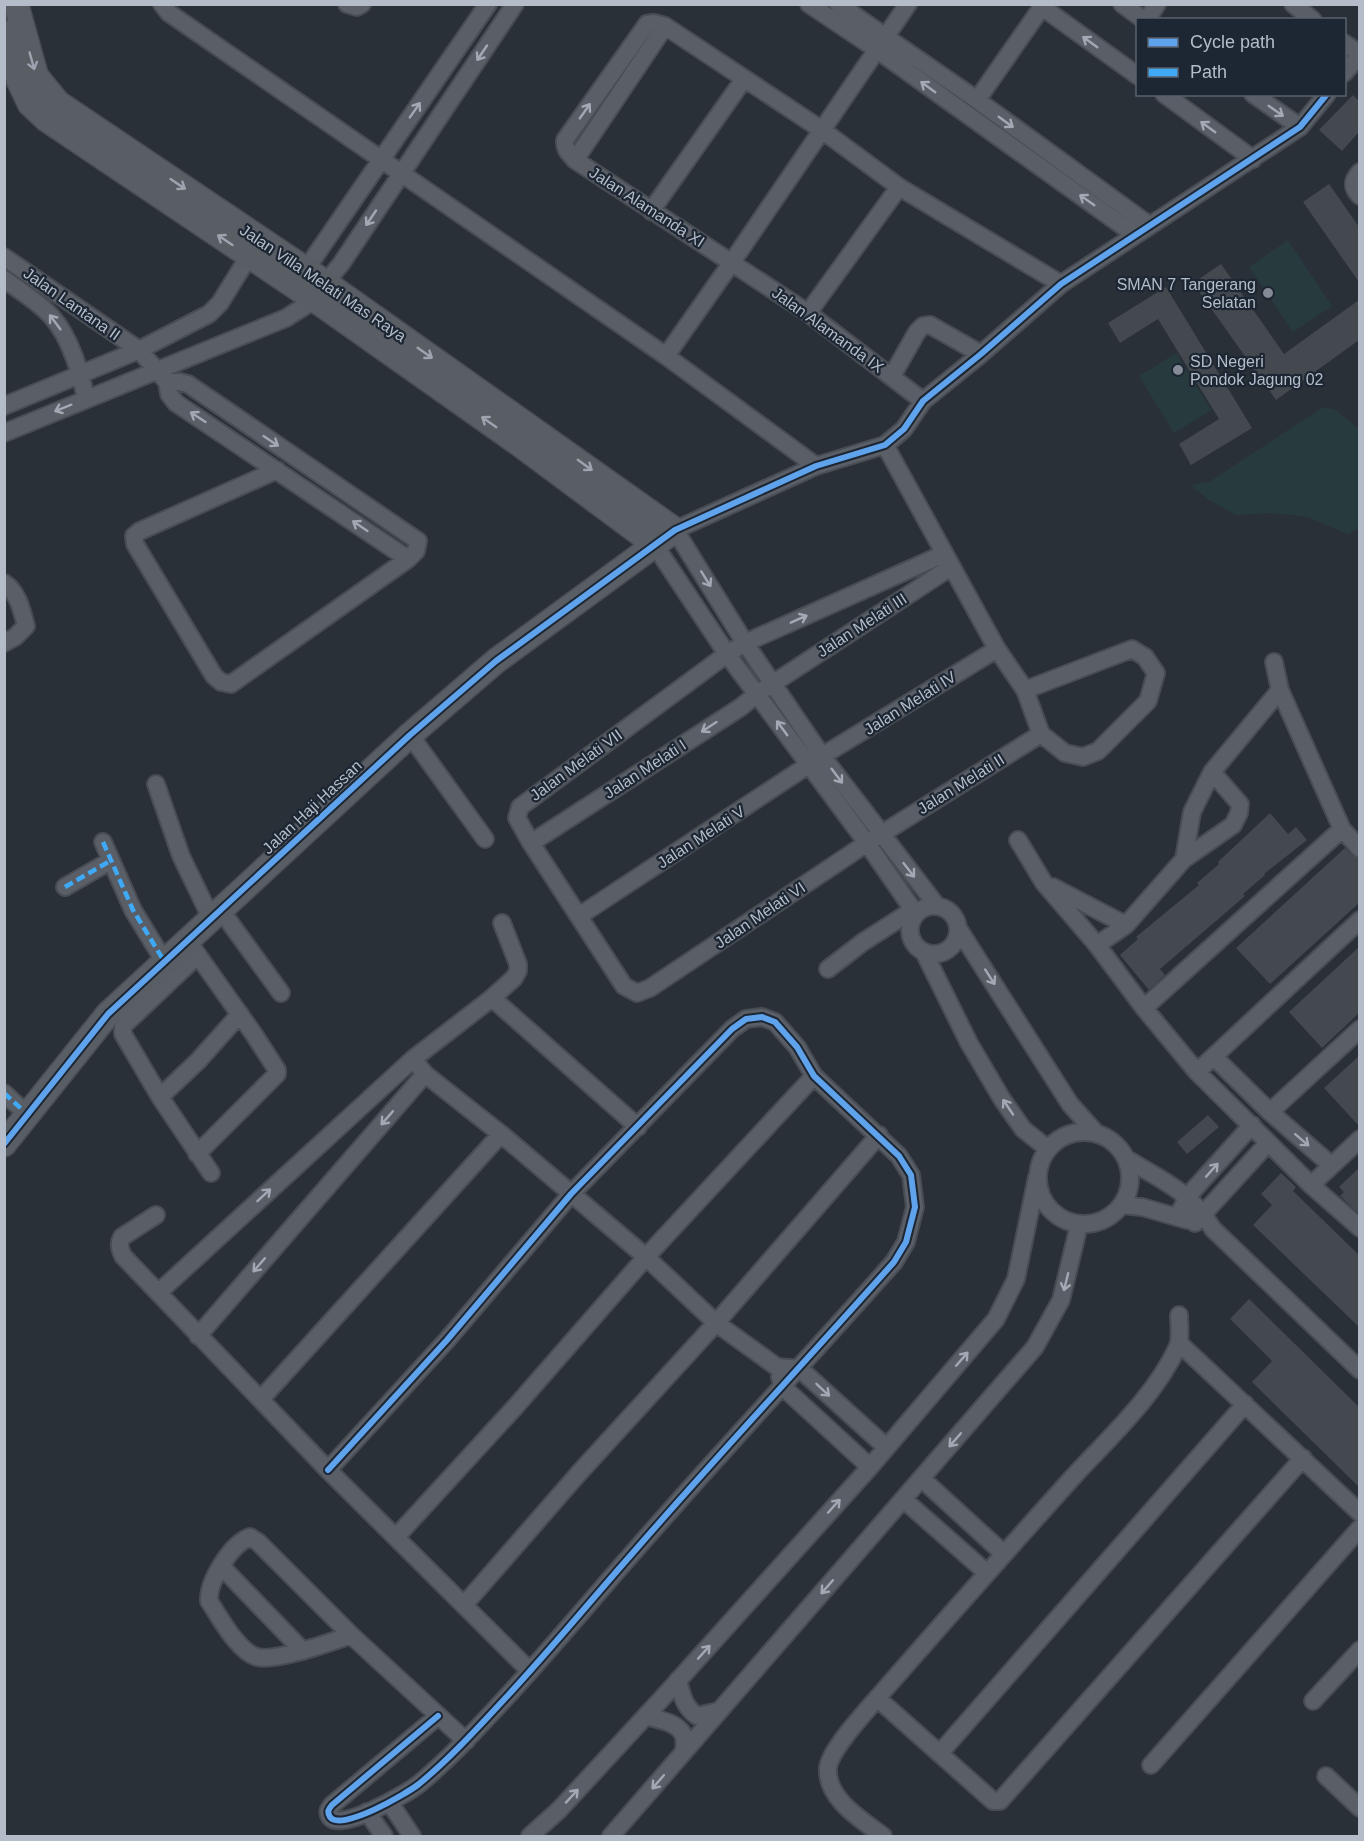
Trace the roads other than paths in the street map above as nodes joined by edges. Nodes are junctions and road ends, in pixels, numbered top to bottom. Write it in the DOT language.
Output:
graph roads {
  1 [pos="16,4"];
  2 [pos="162,4"];
  3 [pos="346,4"];
  4 [pos="362,4"];
  5 [pos="488,4"];
  6 [pos="515,4"];
  7 [pos="809,4"];
  8 [pos="837,4"];
  9 [pos="908,4"];
  10 [pos="1122,4"];
  11 [pos="1157,4"];
  12 [pos="1293,4"];
  13 [pos="1043,6"];
  14 [pos="1142,18"];
  15 [pos="1146,18"];
  16 [pos="1310,18"];
  17 [pos="4,33"];
  18 [pos="880,42"];
  19 [pos="1346,45"];
  20 [pos="1359,55"];
  21 [pos="1346,71"];
  22 [pos="1136,75"];
  23 [pos="744,79"];
  24 [pos="1167,96"];
  25 [pos="1256,96"];
  26 [pos="1325,96"];
  27 [pos="977,100"];
  28 [pos="52,111"];
  29 [pos="1300,127"];
  30 [pos="822,130"];
  31 [pos="382,158"];
  32 [pos="1253,159"];
  33 [pos="402,172"];
  34 [pos="1359,172"];
  35 [pos="899,187"];
  36 [pos="1359,196"];
  37 [pos="651,211"];
  38 [pos="1149,225"];
  39 [pos="1134,234"];
  40 [pos="254,248"];
  41 [pos="5,259"];
  42 [pos="732,262"];
  43 [pos="4,279"];
  44 [pos="1061,284"];
  45 [pos="310,285"];
  46 [pos="808,314"];
  47 [pos="139,350"];
  48 [pos="981,354"];
  49 [pos="666,356"];
  50 [pos="81,374"];
  51 [pos="162,376"];
  52 [pos="891,376"];
  53 [pos="86,399"];
  54 [pos="923,401"];
  55 [pos="4,406"];
  56 [pos="4,433"];
  57 [pos="524,434"];
  58 [pos="885,444"];
  59 [pos="816,466"];
  60 [pos="277,470"];
  61 [pos="675,530"];
  62 [pos="654,544"];
  63 [pos="408,559"];
  64 [pos="948,560"];
  65 [pos="4,583"];
  66 [pos="4,643"];
  67 [pos="745,643"];
  68 [pos="997,649"];
  69 [pos="727,654"];
  70 [pos="1274,662"];
  71 [pos="773,684"];
  72 [pos="1025,690"];
  73 [pos="1280,690"];
  74 [pos="757,693"];
  75 [pos="1041,734"];
  76 [pos="410,735"];
  77 [pos="816,761"];
  78 [pos="1212,772"];
  79 [pos="156,784"];
  80 [pos="1342,829"];
  81 [pos="874,838"];
  82 [pos="485,839"];
  83 [pos="1018,840"];
  84 [pos="103,842"];
  85 [pos="531,843"];
  86 [pos="1359,849"];
  87 [pos="1184,859"];
  88 [pos="111,861"];
  89 [pos="1044,883"];
  90 [pos="65,887"];
  91 [pos="937,906"];
  92 [pos="914,912"];
  93 [pos="216,913"];
  94 [pos="579,915"];
  95 [pos="1359,920"];
  96 [pos="502,923"];
  97 [pos="1126,925"];
  98 [pos="958,928"];
  99 [pos="1097,945"];
  100 [pos="193,948"];
  101 [pos="924,952"];
  102 [pos="164,961"];
  103 [pos="828,969"];
  104 [pos="281,993"];
  105 [pos="637,993"];
  106 [pos="492,998"];
  107 [pos="1144,1008"];
  108 [pos="240,1014"];
  109 [pos="1359,1029"];
  110 [pos="1214,1057"];
  111 [pos="413,1059"];
  112 [pos="1197,1072"];
  113 [pos="425,1074"];
  114 [pos="814,1076"];
  115 [pos="4,1093"];
  116 [pos="160,1098"];
  117 [pos="1270,1112"];
  118 [pos="28,1115"];
  119 [pos="1252,1125"];
  120 [pos="638,1127"];
  121 [pos="1096,1133"];
  122 [pos="501,1134"];
  123 [pos="879,1135"];
  124 [pos="1359,1138"];
  125 [pos="1268,1143"];
  126 [pos="4,1144"];
  127 [pos="1048,1149"];
  128 [pos="197,1154"];
  129 [pos="1127,1159"];
  130 [pos="1331,1165"];
  131 [pos="211,1173"];
  132 [pos="1037,1177"];
  133 [pos="1311,1185"];
  134 [pos="570,1194"];
  135 [pos="1188,1196"];
  136 [pos="1122,1205"];
  137 [pos="156,1215"];
  138 [pos="1178,1216"];
  139 [pos="1199,1218"];
  140 [pos="1079,1225"];
  141 [pos="1359,1228"];
  142 [pos="646,1257"];
  143 [pos="159,1292"];
  144 [pos="1179,1314"];
  145 [pos="716,1323"];
  146 [pos="198,1336"];
  147 [pos="1179,1343"];
  148 [pos="777,1367"];
  149 [pos="800,1369"];
  150 [pos="1359,1370"];
  151 [pos="783,1387"];
  152 [pos="261,1399"];
  153 [pos="1245,1404"];
  154 [pos="886,1447"];
  155 [pos="1303,1458"];
  156 [pos="870,1467"];
  157 [pos="328,1470"];
  158 [pos="922,1479"];
  159 [pos="903,1499"];
  160 [pos="1359,1513"];
  161 [pos="1359,1528"];
  162 [pos="396,1537"];
  163 [pos="1004,1554"];
  164 [pos="221,1566"];
  165 [pos="987,1573"];
  166 [pos="464,1605"];
  167 [pos="351,1635"];
  168 [pos="1359,1650"];
  169 [pos="303,1651"];
  170 [pos="530,1671"];
  171 [pos="678,1680"];
  172 [pos="877,1698"];
  173 [pos="1313,1701"];
  174 [pos="719,1711"];
  175 [pos="438,1716"];
  176 [pos="646,1716"];
  177 [pos="466,1741"];
  178 [pos="684,1752"];
  179 [pos="940,1754"];
  180 [pos="1151,1765"];
  181 [pos="1326,1776"];
  182 [pos="390,1803"];
  183 [pos="1359,1808"];
  184 [pos="367,1812"];
  185 [pos="384,1836"];
  186 [pos="412,1836"];
  187 [pos="530,1836"];
  188 [pos="610,1836"];
  189 [pos="883,1836"];
  1 -- 28 [label="street, Jalan Villa Melati Mas Raya, one-way"];
  2 -- 31 [label="street"];
  3 -- 4 [label="street"];
  31 -- 5 [label="street, one-way"];
  6 -- 33 [label="street, one-way"];
  7 -- 18 [label="street"];
  8 -- 18 [label="street"];
  9 -- 18 [label="street"];
  10 -- 14 [label="street"];
  11 -- 15 [label="street"];
  12 -- 16 [label="street"];
  22 -- 13 [label="street, one-way"];
  13 -- 27 [label="street"];
  17 -- 28 [label="street, Jalan Villa Melati Mas Raya"];
  18 -- 27 [label="street"];
  18 -- 30 [label="street"];
  39 -- 18 [label="street, one-way"];
  19 -- 20 [label="street"];
  20 -- 21 [label="street"];
  23 -- 30 [label="street"];
  23 -- 37 [label="street"];
  23 -- 37 [label="street, Jalan Alamanda XI"];
  32 -- 24 [label="street, one-way"];
  25 -- 29 [label="street, one-way"];
  26 -- 29 [label="street"];
  27 -- 38 [label="street, one-way"];
  28 -- 40 [label="street, Jalan Villa Melati Mas Raya"];
  29 -- 32 [label="street"];
  30 -- 35 [label="street"];
  30 -- 42 [label="street"];
  31 -- 33 [label="street"];
  31 -- 45 [label="street"];
  32 -- 38 [label="street"];
  33 -- 45 [label="street, one-way"];
  33 -- 49 [label="street"];
  34 -- 36 [label="street"];
  35 -- 44 [label="street"];
  35 -- 46 [label="street"];
  37 -- 42 [label="street, Jalan Alamanda XI"];
  38 -- 39 [label="street"];
  39 -- 44 [label="street"];
  40 -- 45 [label="street, Jalan Villa Melati Mas Raya"];
  40 -- 47 [label="street"];
  41 -- 47 [label="street, Jalan Lantana II"];
  42 -- 46 [label="street, Jalan Alamanda IX"];
  42 -- 49 [label="street"];
  50 -- 43 [label="street, Jalan Lantana II, one-way"];
  44 -- 48 [label="street"];
  45 -- 51 [label="street"];
  45 -- 57 [label="street, Jalan Villa Melati Mas Raya"];
  46 -- 52 [label="street, Jalan Alamanda IX"];
  47 -- 50 [label="street"];
  47 -- 51 [label="street, Jalan Lantana II"];
  48 -- 52 [label="street"];
  48 -- 54 [label="street"];
  49 -- 59 [label="street"];
  50 -- 53 [label="street, Jalan Lantana II"];
  50 -- 55 [label="street"];
  51 -- 53 [label="street"];
  60 -- 51 [label="street, Jalan Lantana II, one-way"];
  51 -- 63 [label="street, one-way"];
  52 -- 54 [label="street, Jalan Alamanda IX"];
  53 -- 56 [label="street, one-way"];
  54 -- 58 [label="street"];
  57 -- 61 [label="street, Jalan Villa Melati Mas Raya, one-way"];
  57 -- 62 [label="street, Jalan Villa Melati Mas Raya"];
  58 -- 59 [label="street"];
  58 -- 64 [label="street"];
  59 -- 61 [label="street"];
  63 -- 60 [label="street, Jalan Lantana II, one-way"];
  60 -- 63 [label="street"];
  61 -- 62 [label="street, Jalan Haji Hassan"];
  61 -- 67 [label="street, one-way"];
  62 -- 69 [label="street"];
  62 -- 76 [label="street, Jalan Haji Hassan"];
  67 -- 64 [label="street, one-way"];
  64 -- 68 [label="street"];
  64 -- 71 [label="street, Jalan Melati III"];
  65 -- 66 [label="street"];
  67 -- 69 [label="street, Jalan Melati VII"];
  67 -- 71 [label="street"];
  68 -- 72 [label="street"];
  68 -- 77 [label="street, Jalan Melati IV"];
  69 -- 74 [label="street"];
  69 -- 85 [label="street, Jalan Melati VII"];
  70 -- 73 [label="street"];
  71 -- 74 [label="street, Jalan Melati III"];
  71 -- 77 [label="street"];
  72 -- 75 [label="street"];
  72 -- 75 [label="street"];
  73 -- 78 [label="street"];
  73 -- 80 [label="street"];
  77 -- 74 [label="street, one-way"];
  74 -- 85 [label="street, Jalan Melati I, one-way"];
  75 -- 81 [label="street, Jalan Melati II"];
  76 -- 82 [label="street"];
  76 -- 93 [label="street, Jalan Haji Hassan"];
  77 -- 81 [label="street"];
  77 -- 94 [label="street, Jalan Melati V"];
  78 -- 87 [label="street"];
  78 -- 87 [label="street"];
  79 -- 93 [label="street"];
  80 -- 86 [label="street"];
  80 -- 107 [label="street"];
  81 -- 91 [label="street, one-way"];
  81 -- 92 [label="street"];
  81 -- 105 [label="street, Jalan Melati VI"];
  83 -- 89 [label="street"];
  84 -- 88 [label="street"];
  85 -- 94 [label="street, Jalan Melati VII"];
  87 -- 97 [label="street"];
  88 -- 90 [label="street"];
  88 -- 102 [label="street"];
  89 -- 97 [label="street"];
  89 -- 99 [label="street"];
  91 -- 92 [label="street"];
  91 -- 98 [label="street"];
  92 -- 101 [label="street"];
  92 -- 103 [label="street"];
  93 -- 100 [label="street, Jalan Haji Hassan"];
  93 -- 104 [label="street"];
  94 -- 105 [label="street, Jalan Melati VII"];
  95 -- 110 [label="street"];
  96 -- 106 [label="street"];
  97 -- 99 [label="street"];
  98 -- 101 [label="street"];
  98 -- 121 [label="street, one-way"];
  99 -- 107 [label="street"];
  100 -- 102 [label="street, Jalan Haji Hassan"];
  100 -- 108 [label="street"];
  100 -- 116 [label="street"];
  127 -- 101 [label="street, one-way"];
  102 -- 118 [label="street, Jalan Haji Hassan"];
  106 -- 111 [label="street"];
  106 -- 120 [label="street"];
  107 -- 112 [label="street"];
  108 -- 116 [label="street"];
  108 -- 128 [label="street"];
  109 -- 117 [label="street"];
  110 -- 112 [label="street"];
  110 -- 117 [label="street"];
  111 -- 113 [label="street"];
  143 -- 111 [label="street, one-way"];
  112 -- 119 [label="street"];
  113 -- 122 [label="street"];
  113 -- 146 [label="street, one-way"];
  114 -- 120 [label="street"];
  114 -- 123 [label="street"];
  114 -- 142 [label="street"];
  115 -- 118 [label="street"];
  116 -- 128 [label="street"];
  117 -- 130 [label="street, one-way"];
  118 -- 126 [label="street, Jalan Haji Hassan"];
  119 -- 125 [label="street"];
  135 -- 119 [label="street, one-way"];
  120 -- 134 [label="street"];
  121 -- 127 [label="street"];
  121 -- 129 [label="street"];
  122 -- 134 [label="street"];
  122 -- 152 [label="street"];
  123 -- 145 [label="street"];
  123 -- 149 [label="street"];
  124 -- 130 [label="street"];
  125 -- 133 [label="street"];
  125 -- 139 [label="street"];
  127 -- 132 [label="street"];
  128 -- 131 [label="street"];
  129 -- 135 [label="street"];
  129 -- 136 [label="street"];
  130 -- 133 [label="street"];
  132 -- 140 [label="street"];
  154 -- 132 [label="street, one-way"];
  133 -- 141 [label="street"];
  134 -- 142 [label="street"];
  134 -- 157 [label="street"];
  135 -- 138 [label="street"];
  135 -- 139 [label="street"];
  136 -- 138 [label="street"];
  136 -- 140 [label="street"];
  137 -- 143 [label="street"];
  138 -- 139 [label="street"];
  139 -- 150 [label="street"];
  140 -- 158 [label="street, one-way"];
  142 -- 145 [label="street"];
  142 -- 162 [label="street"];
  143 -- 146 [label="street"];
  144 -- 147 [label="street"];
  145 -- 148 [label="street"];
  145 -- 166 [label="street"];
  146 -- 152 [label="street"];
  147 -- 153 [label="street"];
  147 -- 163 [label="street"];
  148 -- 149 [label="street"];
  148 -- 151 [label="street"];
  149 -- 151 [label="street"];
  149 -- 154 [label="street, one-way"];
  151 -- 156 [label="street"];
  151 -- 170 [label="street"];
  152 -- 157 [label="street"];
  153 -- 155 [label="street"];
  153 -- 179 [label="street"];
  154 -- 156 [label="street"];
  155 -- 160 [label="street"];
  155 -- 179 [label="street"];
  171 -- 156 [label="street, one-way"];
  157 -- 162 [label="street"];
  158 -- 159 [label="street"];
  158 -- 163 [label="street"];
  159 -- 165 [label="street"];
  159 -- 174 [label="street, one-way"];
  161 -- 180 [label="street"];
  162 -- 166 [label="street"];
  163 -- 165 [label="street"];
  164 -- 167 [label="street"];
  164 -- 169 [label="street"];
  164 -- 169 [label="street"];
  165 -- 172 [label="street"];
  166 -- 170 [label="street"];
  167 -- 169 [label="street"];
  167 -- 175 [label="street"];
  168 -- 173 [label="street"];
  170 -- 177 [label="street"];
  171 -- 174 [label="street"];
  171 -- 176 [label="street"];
  172 -- 179 [label="street"];
  172 -- 189 [label="street"];
  174 -- 178 [label="street"];
  175 -- 177 [label="street"];
  175 -- 184 [label="street"];
  176 -- 178 [label="street"];
  187 -- 176 [label="street, one-way"];
  177 -- 182 [label="street"];
  178 -- 188 [label="street, one-way"];
  181 -- 183 [label="street"];
  182 -- 184 [label="street"];
  182 -- 186 [label="street"];
  184 -- 185 [label="street"];
}
